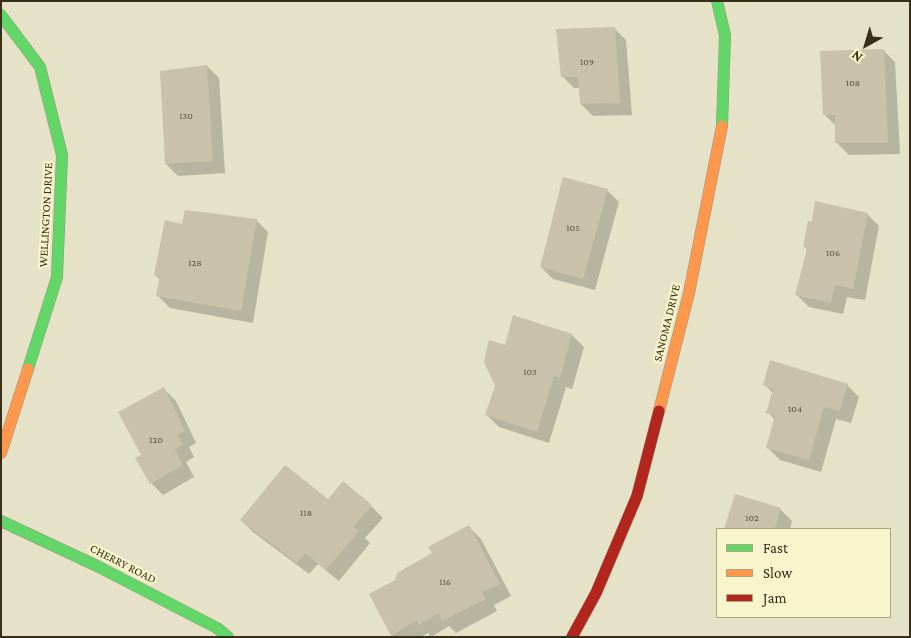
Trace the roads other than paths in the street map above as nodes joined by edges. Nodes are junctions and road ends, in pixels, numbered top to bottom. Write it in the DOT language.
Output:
graph roads {
  1 [pos="716,1"];
  2 [pos="1,15"];
  3 [pos="1,453"];
  4 [pos="1,521"];
  5 [pos="228,637"];
  6 [pos="572,637"];
  1 -- 6 [label="street, SANOMA DRIVE"];
  2 -- 3 [label="street, WELLINGTON DRIVE"];
  4 -- 5 [label="street, CHERRY ROAD"];
}
